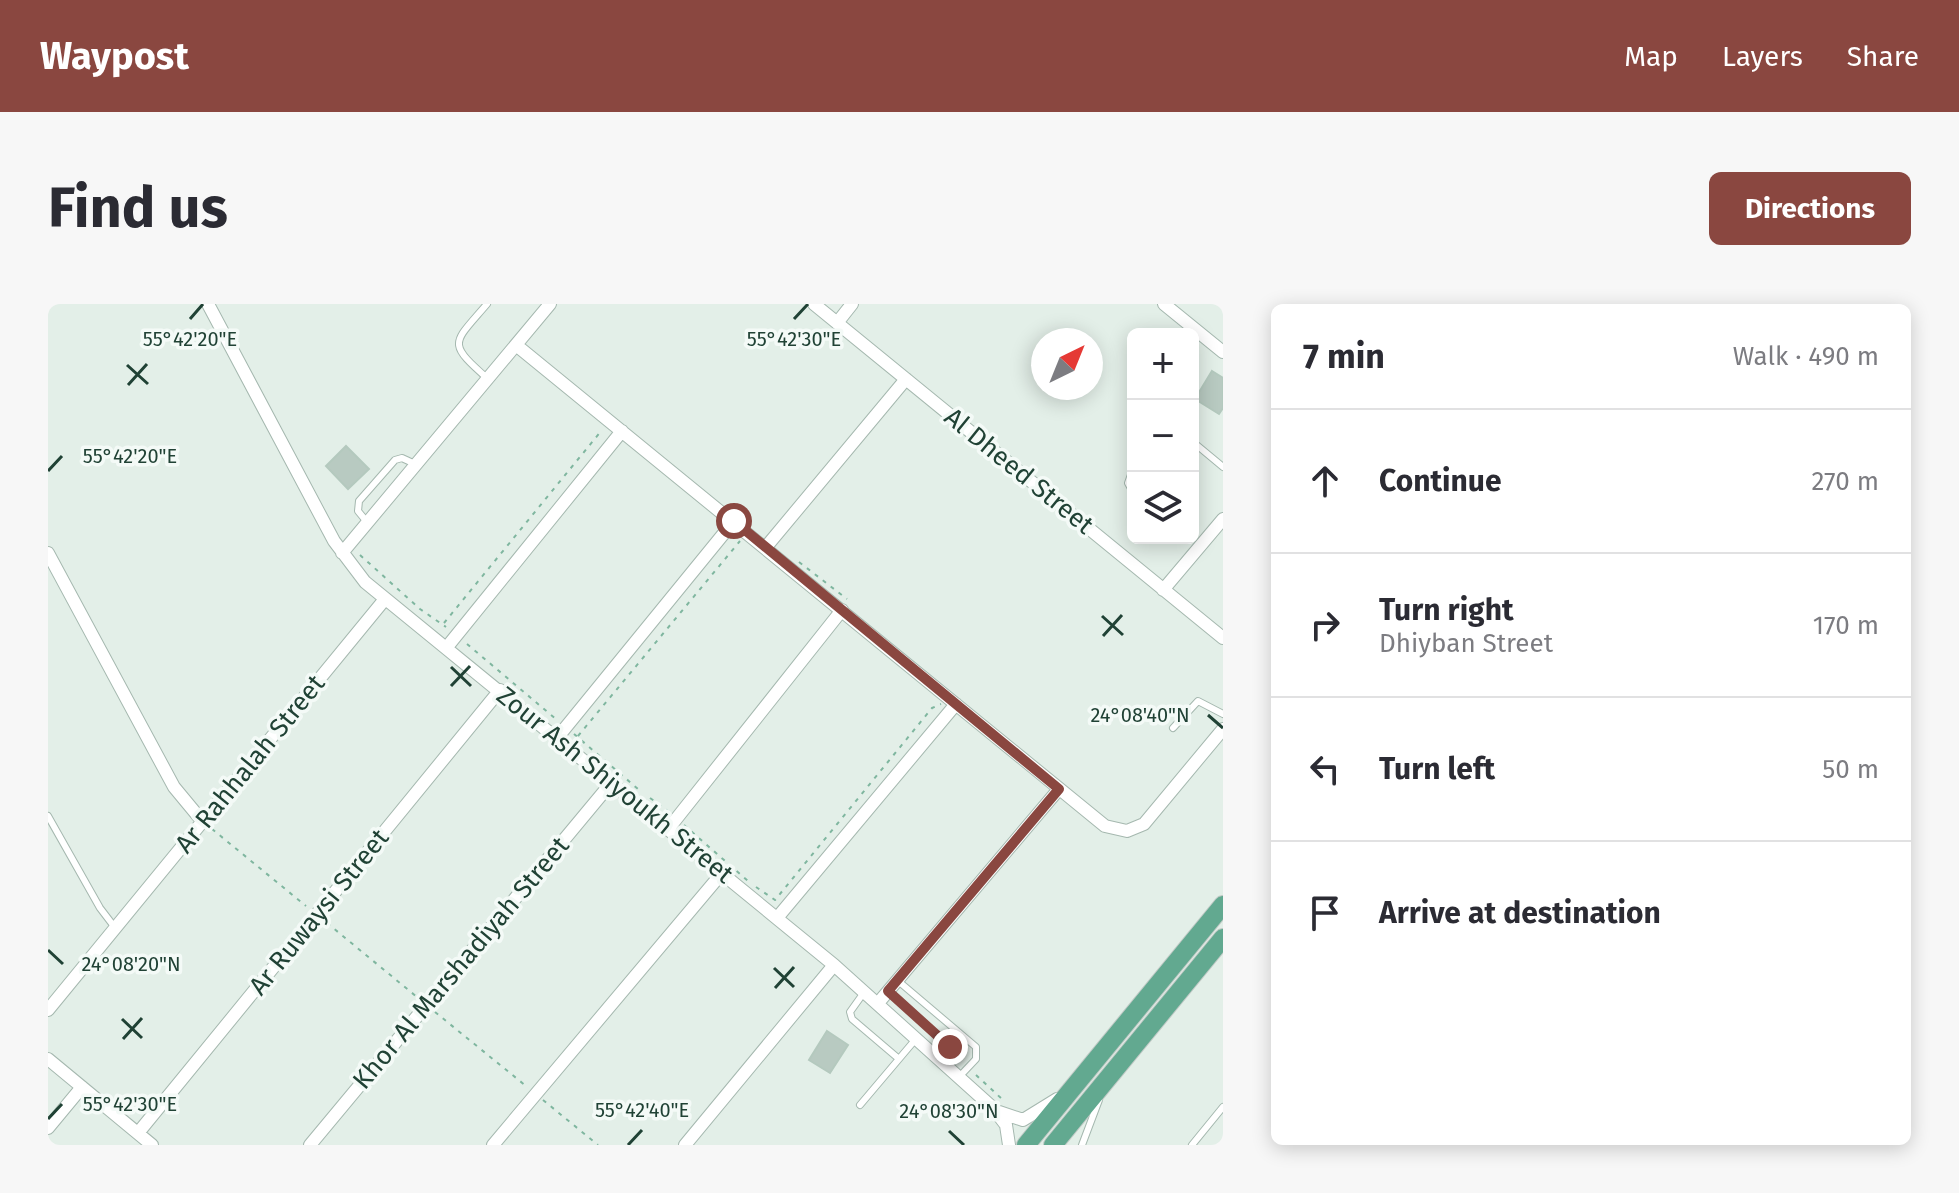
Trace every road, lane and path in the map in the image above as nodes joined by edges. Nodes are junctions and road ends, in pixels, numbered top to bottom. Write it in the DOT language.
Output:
graph roads {
  1 [pos="208,304"];
  2 [pos="487,304"];
  3 [pos="550,304"];
  4 [pos="814,304"];
  5 [pos="852,304"];
  6 [pos="1164,304"];
  7 [pos="837,323"];
  8 [pos="516,345"];
  9 [pos="1223,352"];
  10 [pos="488,379"];
  11 [pos="906,379"];
  12 [pos="610,421"];
  13 [pos="622,431"];
  14 [pos="1199,448"];
  15 [pos="418,466"];
  16 [pos="1223,467"];
  17 [pos="1223,519"];
  18 [pos="734,521"];
  19 [pos="369,524"];
  20 [pos="747,532"];
  21 [pos="766,547"];
  22 [pos="345,549"];
  23 [pos="48,553"];
  24 [pos="794,569"];
  25 [pos="1163,590"];
  26 [pos="385,599"];
  27 [pos="846,606"];
  28 [pos="444,624"];
  29 [pos="456,635"];
  30 [pos="1223,638"];
  31 [pos="447,647"];
  32 [pos="500,690"];
  33 [pos="941,692"];
  34 [pos="956,704"];
  35 [pos="1223,714"];
  36 [pos="1173,728"];
  37 [pos="1223,729"];
  38 [pos="562,733"];
  39 [pos="578,737"];
  40 [pos="612,782"];
  41 [pos="1059,789"];
  42 [pos="638,794"];
  43 [pos="644,799"];
  44 [pos="48,816"];
  45 [pos="203,822"];
  46 [pos="673,823"];
  47 [pos="722,873"];
  48 [pos="1223,905"];
  49 [pos="316,914"];
  50 [pos="777,918"];
  51 [pos="116,930"];
  52 [pos="1223,938"];
  53 [pos="834,965"];
  54 [pos="897,980"];
  55 [pos="865,991"];
  56 [pos="888,991"];
  57 [pos="879,1002"];
  58 [pos="426,1004"];
  59 [pos="48,1010"];
  60 [pos="917,1037"];
  61 [pos="48,1059"];
  62 [pos="899,1059"];
  63 [pos="964,1072"];
  64 [pos="82,1087"];
  65 [pos="1101,1087"];
  66 [pos="1073,1088"];
  67 [pos="535,1093"];
  68 [pos="860,1105"];
  69 [pos="1223,1107"];
  70 [pos="993,1108"];
  71 [pos="1005,1115"];
  72 [pos="48,1128"];
  73 [pos="138,1133"];
  74 [pos="152,1145"];
  75 [pos="310,1145"];
  76 [pos="493,1145"];
  77 [pos="598,1145"];
  78 [pos="685,1145"];
  79 [pos="1009,1145"];
  80 [pos="1026,1145"];
  81 [pos="1053,1145"];
  82 [pos="1082,1145"];
  83 [pos="1192,1145"];
  1 -- 22 [label="street, Zour Ash Shiyoukh Street"];
  2 -- 10 [label="lane"];
  3 -- 8 [label="street"];
  4 -- 7 [label="street, Al Dheed Street"];
  5 -- 7 [label="street"];
  6 -- 9 [label="street"];
  7 -- 11 [label="street, Al Dheed Street"];
  8 -- 10 [label="street"];
  8 -- 12 [label="street"];
  10 -- 15 [label="street"];
  11 -- 21 [label="street"];
  11 -- 25 [label="street, Al Dheed Street"];
  12 -- 13 [label="street"];
  12 -- 28 [label="path"];
  13 -- 18 [label="street"];
  13 -- 29 [label="street"];
  14 -- 16 [label="lane"];
  15 -- 19 [label="street"];
  15 -- 19 [label="lane"];
  17 -- 25 [label="street"];
  18 -- 20 [label="street"];
  18 -- 38 [label="street"];
  19 -- 22 [label="street"];
  20 -- 21 [label="street"];
  20 -- 39 [label="path"];
  21 -- 24 [label="street"];
  22 -- 26 [label="street, Zour Ash Shiyoukh Street"];
  22 -- 28 [label="path"];
  23 -- 45 [label="street"];
  24 -- 27 [label="street"];
  24 -- 27 [label="path"];
  25 -- 30 [label="street, Al Dheed Street"];
  26 -- 31 [label="street, Zour Ash Shiyoukh Street"];
  26 -- 45 [label="street, Ar Rahhalah Street"];
  27 -- 33 [label="street"];
  27 -- 46 [label="street"];
  28 -- 29 [label="path"];
  29 -- 31 [label="street"];
  29 -- 38 [label="path"];
  31 -- 32 [label="street, Zour Ash Shiyoukh Street"];
  32 -- 38 [label="street, Zour Ash Shiyoukh Street"];
  32 -- 49 [label="street, Ar Ruwaysi Street"];
  33 -- 34 [label="street"];
  33 -- 46 [label="path"];
  34 -- 41 [label="street"];
  34 -- 50 [label="street"];
  35 -- 36 [label="lane"];
  37 -- 41 [label="street"];
  38 -- 39 [label="path"];
  38 -- 40 [label="street, Zour Ash Shiyoukh Street"];
  39 -- 42 [label="path"];
  40 -- 46 [label="street, Zour Ash Shiyoukh Street"];
  40 -- 58 [label="street, Khor Al Marshadiyah Street"];
  41 -- 54 [label="street"];
  43 -- 46 [label="path"];
  44 -- 51 [label="lane"];
  45 -- 49 [label="path"];
  45 -- 51 [label="street, Ar Rahhalah Street"];
  46 -- 47 [label="street, Zour Ash Shiyoukh Street"];
  47 -- 50 [label="street, Zour Ash Shiyoukh Street"];
  47 -- 67 [label="street"];
  48 -- 66 [label="main road"];
  49 -- 58 [label="path"];
  49 -- 73 [label="street, Ar Ruwaysi Street"];
  50 -- 53 [label="street, Zour Ash Shiyoukh Street"];
  51 -- 59 [label="street, Ar Rahhalah Street"];
  52 -- 65 [label="main road"];
  53 -- 55 [label="street, Zour Ash Shiyoukh Street"];
  53 -- 78 [label="street"];
  54 -- 56 [label="street"];
  54 -- 63 [label="lane"];
  55 -- 57 [label="street, Zour Ash Shiyoukh Street"];
  55 -- 62 [label="lane"];
  56 -- 57 [label="street"];
  56 -- 63 [label="path"];
  57 -- 60 [label="street, Zour Ash Shiyoukh Street"];
  58 -- 67 [label="path"];
  58 -- 75 [label="street, Khor Al Marshadiyah Street"];
  60 -- 62 [label="lane"];
  60 -- 63 [label="street, Zour Ash Shiyoukh Street"];
  61 -- 64 [label="street"];
  62 -- 68 [label="lane"];
  63 -- 70 [label="street, Zour Ash Shiyoukh Street"];
  63 -- 71 [label="path"];
  64 -- 72 [label="street"];
  64 -- 73 [label="street"];
  65 -- 81 [label="main road"];
  65 -- 82 [label="lane"];
  66 -- 71 [label="street"];
  66 -- 80 [label="main road"];
  67 -- 76 [label="street"];
  67 -- 77 [label="path"];
  69 -- 83 [label="lane"];
  70 -- 71 [label="street, Zour Ash Shiyoukh Street"];
  70 -- 79 [label="street, Zour Ash Shiyoukh Street"];
  73 -- 74 [label="street"];
}
